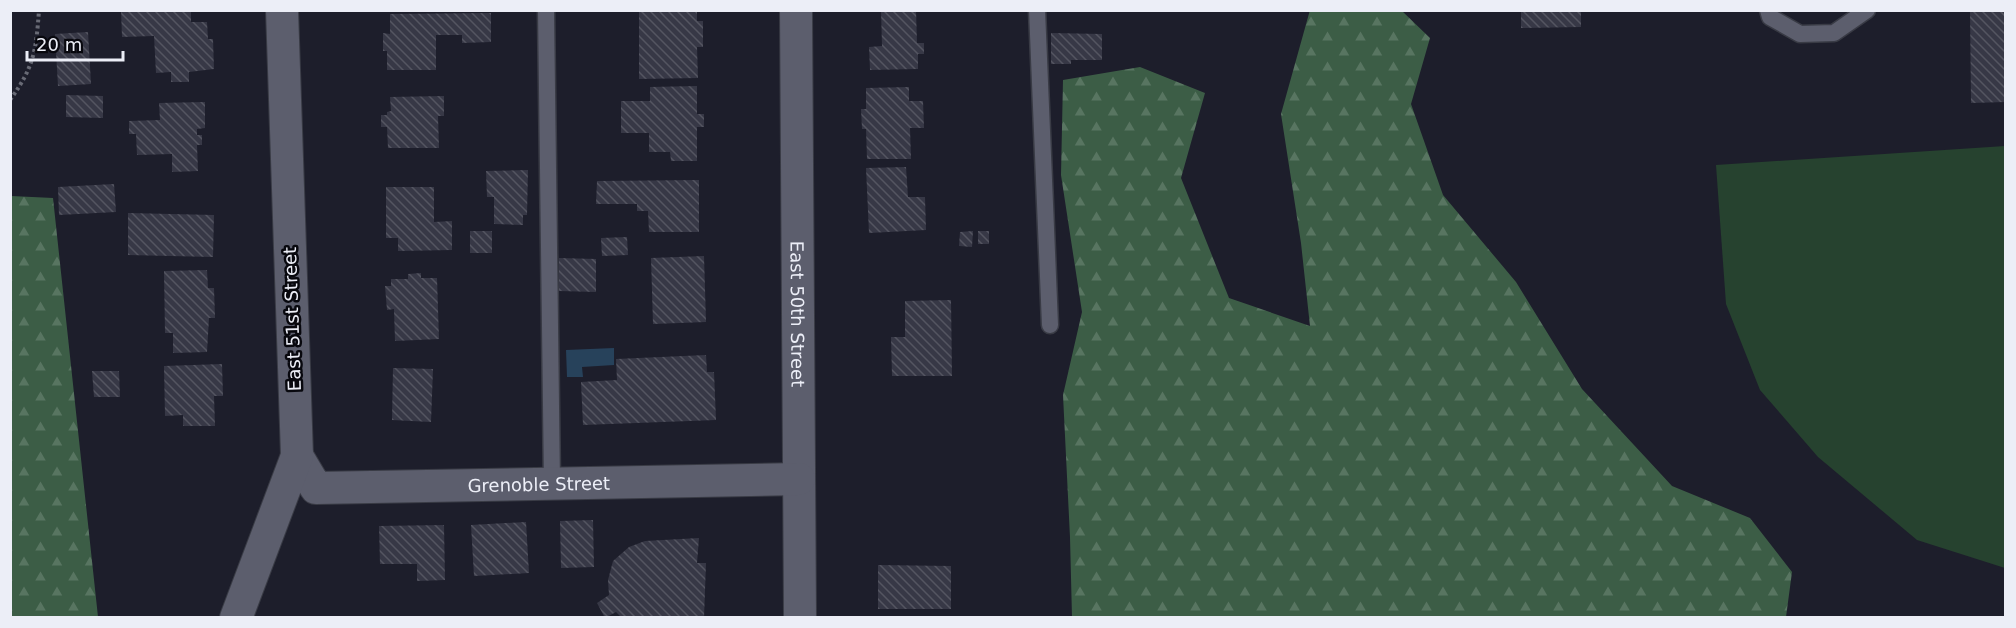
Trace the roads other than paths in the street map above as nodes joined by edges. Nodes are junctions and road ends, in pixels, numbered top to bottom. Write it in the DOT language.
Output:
graph roads {
  1 [pos="282,10"];
  2 [pos="546,10"];
  3 [pos="796,10"];
  4 [pos="1037,10"];
  5 [pos="1768,10"];
  6 [pos="1867,10"];
  7 [pos="1050,325"];
  8 [pos="297,456"];
  9 [pos="799,479"];
  10 [pos="552,484"];
  11 [pos="236,618"];
  12 [pos="800,618"];
  1 -- 8 [label="street, East 51st Street"];
  2 -- 10 [label="lane"];
  3 -- 9 [label="street, East 50th Street"];
  4 -- 7 [label="lane"];
  5 -- 6 [label="lane"];
  8 -- 10 [label="street, Grenoble Street"];
  8 -- 11 [label="street, East 51st Street"];
  9 -- 10 [label="street, Grenoble Street"];
  9 -- 12 [label="street, East 50th Street"];
}
